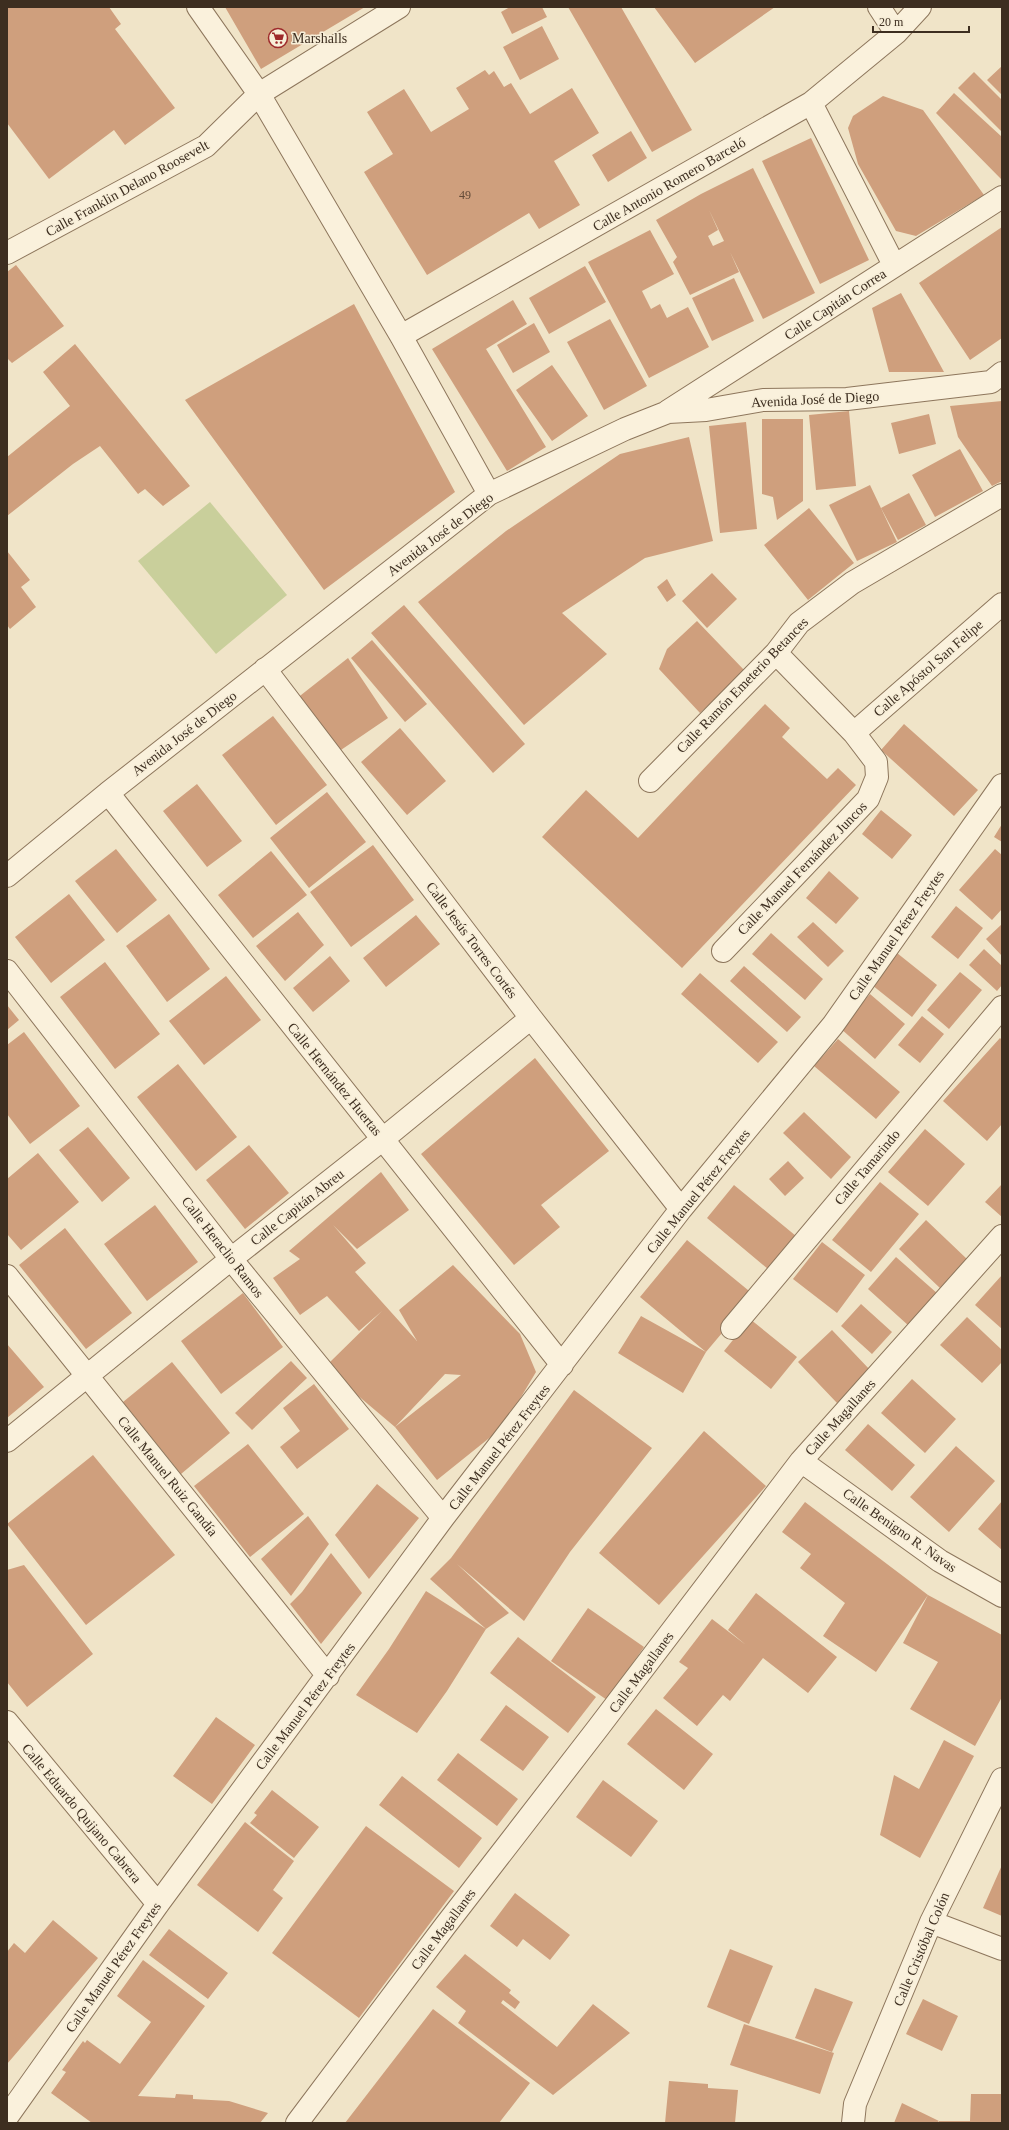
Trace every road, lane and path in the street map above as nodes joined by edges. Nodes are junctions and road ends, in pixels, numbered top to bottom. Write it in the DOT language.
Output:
graph roads {
  1 [pos="198,7"];
  2 [pos="399,7"];
  3 [pos="879,7"];
  4 [pos="920,7"];
  5 [pos="896,34"];
  6 [pos="260,94"];
  7 [pos="811,103"];
  8 [pos="1002,197"];
  9 [pos="7,253"];
  10 [pos="894,265"];
  11 [pos="401,336"];
  12 [pos="1002,372"];
  13 [pos="668,412"];
  14 [pos="489,494"];
  15 [pos="1002,495"];
  16 [pos="1002,604"];
  17 [pos="776,652"];
  18 [pos="265,669"];
  19 [pos="854,733"];
  20 [pos="650,781"];
  21 [pos="1002,785"];
  22 [pos="108,793"];
  23 [pos="7,876"];
  24 [pos="723,951"];
  25 [pos="7,971"];
  26 [pos="1002,1007"];
  27 [pos="530,1018"];
  28 [pos="383,1140"];
  29 [pos="681,1209"];
  30 [pos="1002,1236"];
  31 [pos="231,1259"];
  32 [pos="7,1276"];
  33 [pos="732,1328"];
  34 [pos="562,1364"];
  35 [pos="88,1376"];
  36 [pos="7,1441"];
  37 [pos="801,1461"];
  38 [pos="443,1518"];
  39 [pos="1002,1596"];
  40 [pos="328,1676"];
  41 [pos="7,1722"];
  42 [pos="1002,1780"];
  43 [pos="158,1904"];
  44 [pos="931,1922"];
  45 [pos="1002,1949"];
  46 [pos="7,2117"];
  47 [pos="297,2123"];
  48 [pos="853,2123"];
  1 -- 6 [label="street"];
  2 -- 6 [label="street, Calle Franklin Delano Roosevelt"];
  3 -- 5 [label="street"];
  4 -- 5 [label="street, Calle Antonio Romero Barceló"];
  5 -- 7 [label="street, Calle Antonio Romero Barceló"];
  6 -- 9 [label="street, Calle Franklin Delano Roosevelt"];
  6 -- 11 [label="street"];
  7 -- 10 [label="street"];
  7 -- 11 [label="street, Calle Antonio Romero Barceló"];
  8 -- 10 [label="street, Calle Capitán Correa"];
  10 -- 13 [label="street, Calle Capitán Correa"];
  11 -- 14 [label="street"];
  12 -- 13 [label="street, Avenida José de Diego"];
  13 -- 14 [label="street, Avenida José de Diego"];
  14 -- 18 [label="street, Avenida José de Diego"];
  15 -- 17 [label="street, Calle Ramón Emeterio Betances"];
  16 -- 19 [label="street, Calle Apóstol San Felipe"];
  17 -- 19 [label="street, Calle Manuel Fernández Juncos"];
  17 -- 20 [label="street, Calle Ramón Emeterio Betances"];
  18 -- 22 [label="street, Avenida José de Diego"];
  18 -- 27 [label="street, Calle Jesús Torres Cortés"];
  19 -- 24 [label="street, Calle Manuel Fernández Juncos"];
  21 -- 29 [label="street, Calle Manuel Pérez Freytes"];
  22 -- 23 [label="street, Avenida José de Diego"];
  22 -- 28 [label="street, Calle Hernández Huertas"];
  25 -- 31 [label="street, Calle Heraclio Ramos"];
  26 -- 33 [label="street, Calle Tamarindo"];
  27 -- 28 [label="street, Calle Capitán Abreu"];
  27 -- 29 [label="street, Calle Jesús Torres Cortés"];
  28 -- 31 [label="street, Calle Capitán Abreu"];
  28 -- 34 [label="street, Calle Hernández Huertas"];
  29 -- 34 [label="street, Calle Manuel Pérez Freytes"];
  30 -- 37 [label="street, Calle Magallanes"];
  31 -- 35 [label="street, Calle Capitán Abreu"];
  31 -- 38 [label="street, Calle Heraclio Ramos"];
  32 -- 35 [label="street, Calle Manuel Ruiz Gandía"];
  34 -- 38 [label="street, Calle Manuel Pérez Freytes"];
  35 -- 36 [label="street, Calle Capitán Abreu"];
  35 -- 40 [label="street, Calle Manuel Ruiz Gandía"];
  37 -- 39 [label="street, Calle Benigno R. Navas"];
  37 -- 47 [label="street, Calle Magallanes"];
  38 -- 40 [label="street, Calle Manuel Pérez Freytes"];
  40 -- 43 [label="street, Calle Manuel Pérez Freytes"];
  41 -- 43 [label="street, Calle Eduardo Quijano Cabrera"];
  42 -- 44 [label="street, Calle Cristóbal Colón"];
  43 -- 46 [label="street, Calle Manuel Pérez Freytes"];
  44 -- 45 [label="street"];
  44 -- 48 [label="street, Calle Cristóbal Colón"];
}
